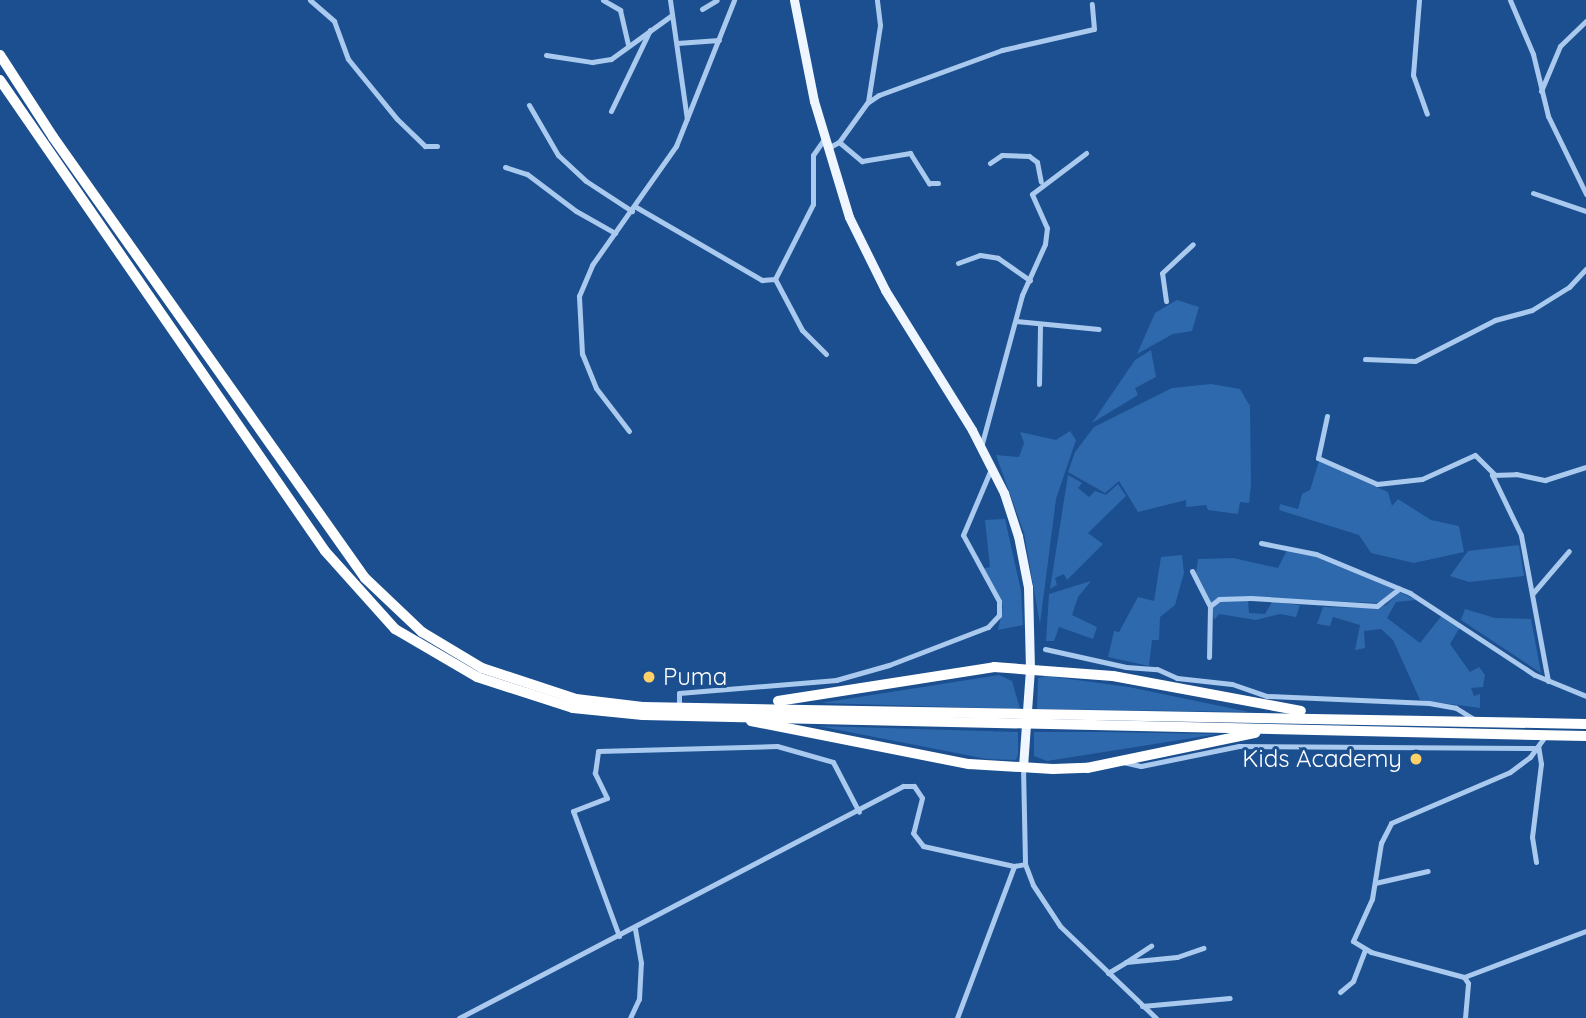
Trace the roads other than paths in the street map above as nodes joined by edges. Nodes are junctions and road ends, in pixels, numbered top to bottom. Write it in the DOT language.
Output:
graph roads {
  1 [pos="310,0"];
  2 [pos="603,0"];
  3 [pos="670,0"];
  4 [pos="717,0"];
  5 [pos="734,0"];
  6 [pos="794,0"];
  7 [pos="877,0"];
  8 [pos="1419,0"];
  9 [pos="1510,0"];
  10 [pos="1092,4"];
  11 [pos="702,9"];
  12 [pos="672,15"];
  13 [pos="1586,21"];
  14 [pos="651,27"];
  15 [pos="719,40"];
  16 [pos="677,43"];
  17 [pos="628,46"];
  18 [pos="0,55"];
  19 [pos="546,55"];
  20 [pos="0,80"];
  21 [pos="1541,91"];
  22 [pos="868,102"];
  23 [pos="529,105"];
  24 [pos="611,111"];
  25 [pos="1427,114"];
  26 [pos="687,119"];
  27 [pos="839,142"];
  28 [pos="826,143"];
  29 [pos="437,146"];
  30 [pos="1086,153"];
  31 [pos="990,163"];
  32 [pos="505,167"];
  33 [pos="938,183"];
  34 [pos="1041,183"];
  35 [pos="1533,193"];
  36 [pos="1586,194"];
  37 [pos="634,209"];
  38 [pos="1586,211"];
  39 [pos="615,233"];
  40 [pos="1193,244"];
  41 [pos="958,263"];
  42 [pos="1586,269"];
  43 [pos="775,279"];
  44 [pos="1030,280"];
  45 [pos="1166,301"];
  46 [pos="1016,321"];
  47 [pos="1040,324"];
  48 [pos="1099,328"];
  49 [pos="825,354"];
  50 [pos="1365,359"];
  51 [pos="1039,384"];
  52 [pos="1327,416"];
  53 [pos="629,431"];
  54 [pos="981,447"];
  55 [pos="1586,467"];
  56 [pos="992,469"];
  57 [pos="1494,474"];
  58 [pos="1261,543"];
  59 [pos="1569,551"];
  60 [pos="1192,571"];
  61 [pos="1399,589"];
  62 [pos="1533,593"];
  63 [pos="1210,606"];
  64 [pos="1045,649"];
  65 [pos="1209,657"];
  66 [pos="1030,669"];
  67 [pos="1548,681"];
  68 [pos="716,690"];
  69 [pos="1586,696"];
  70 [pos="679,706"];
  71 [pos="718,710"];
  72 [pos="1335,716"];
  73 [pos="1046,718"];
  74 [pos="1476,720"];
  75 [pos="1586,724"];
  76 [pos="1306,727"];
  77 [pos="1546,734"];
  78 [pos="1586,736"];
  79 [pos="1537,747"];
  80 [pos="1120,760"];
  81 [pos="1023,766"];
  82 [pos="859,812"];
  83 [pos="1536,862"];
  84 [pos="1025,864"];
  85 [pos="1014,866"];
  86 [pos="1428,871"];
  87 [pos="1375,883"];
  88 [pos="635,929"];
  89 [pos="1586,930"];
  90 [pos="619,936"];
  91 [pos="1151,946"];
  92 [pos="1203,948"];
  93 [pos="1365,949"];
  94 [pos="1126,962"];
  95 [pos="1108,973"];
  96 [pos="1464,977"];
  97 [pos="1340,992"];
  98 [pos="1230,998"];
  99 [pos="1142,1006"];
  100 [pos="459,1018"];
  101 [pos="630,1018"];
  102 [pos="957,1018"];
  103 [pos="1156,1018"];
  104 [pos="1465,1018"];
  1 -- 29 [label="street"];
  2 -- 17 [label="street"];
  3 -- 12 [label="street"];
  4 -- 11 [label="street"];
  5 -- 15 [label="street"];
  6 -- 28 [label="main road"];
  7 -- 22 [label="street"];
  8 -- 25 [label="street"];
  9 -- 21 [label="street"];
  10 -- 22 [label="street"];
  12 -- 14 [label="street"];
  12 -- 16 [label="street"];
  13 -- 21 [label="street"];
  14 -- 17 [label="street"];
  14 -- 24 [label="street"];
  15 -- 16 [label="street"];
  15 -- 26 [label="street"];
  16 -- 26 [label="street"];
  17 -- 19 [label="street"];
  18 -- 70 [label="highway"];
  20 -- 71 [label="highway"];
  21 -- 36 [label="street"];
  22 -- 27 [label="street"];
  23 -- 37 [label="street"];
  26 -- 37 [label="street"];
  27 -- 28 [label="street"];
  27 -- 33 [label="street"];
  28 -- 43 [label="street"];
  28 -- 54 [label="main road"];
  30 -- 34 [label="street"];
  31 -- 34 [label="street"];
  32 -- 39 [label="street"];
  34 -- 44 [label="street"];
  35 -- 38 [label="street"];
  37 -- 39 [label="street"];
  37 -- 43 [label="street"];
  39 -- 53 [label="street"];
  40 -- 45 [label="street"];
  41 -- 44 [label="street"];
  42 -- 50 [label="street"];
  43 -- 49 [label="street"];
  44 -- 46 [label="street"];
  46 -- 47 [label="street"];
  46 -- 54 [label="street"];
  47 -- 48 [label="street"];
  47 -- 51 [label="street"];
  52 -- 57 [label="street"];
  54 -- 56 [label="main road"];
  55 -- 57 [label="street"];
  56 -- 66 [label="main road"];
  56 -- 68 [label="street"];
  57 -- 62 [label="street"];
  58 -- 61 [label="street"];
  59 -- 62 [label="street"];
  60 -- 63 [label="street"];
  61 -- 63 [label="street"];
  61 -- 67 [label="street"];
  62 -- 67 [label="street"];
  63 -- 65 [label="street"];
  64 -- 74 [label="street"];
  66 -- 71 [label="highway"];
  66 -- 72 [label="highway"];
  66 -- 81 [label="main road"];
  67 -- 69 [label="street"];
  68 -- 70 [label="street"];
  68 -- 71 [label="street"];
  70 -- 71 [label="highway"];
  71 -- 73 [label="highway"];
  71 -- 73 [label="highway"];
  71 -- 81 [label="highway"];
  72 -- 73 [label="highway"];
  72 -- 74 [label="highway"];
  73 -- 76 [label="highway"];
  74 -- 75 [label="highway"];
  76 -- 77 [label="highway"];
  76 -- 80 [label="highway"];
  77 -- 78 [label="highway"];
  77 -- 79 [label="street"];
  79 -- 80 [label="street"];
  79 -- 83 [label="street"];
  79 -- 87 [label="street"];
  80 -- 81 [label="highway"];
  81 -- 84 [label="street"];
  82 -- 85 [label="street"];
  82 -- 88 [label="street"];
  82 -- 90 [label="street"];
  84 -- 85 [label="street"];
  84 -- 95 [label="street"];
  85 -- 102 [label="street"];
  86 -- 87 [label="street"];
  87 -- 93 [label="street"];
  88 -- 90 [label="street"];
  88 -- 101 [label="street"];
  89 -- 96 [label="street"];
  90 -- 100 [label="street"];
  91 -- 94 [label="street"];
  92 -- 94 [label="street"];
  93 -- 96 [label="street"];
  93 -- 97 [label="street"];
  94 -- 95 [label="street"];
  95 -- 99 [label="street"];
  96 -- 104 [label="street"];
  98 -- 99 [label="street"];
  99 -- 103 [label="street"];
}
